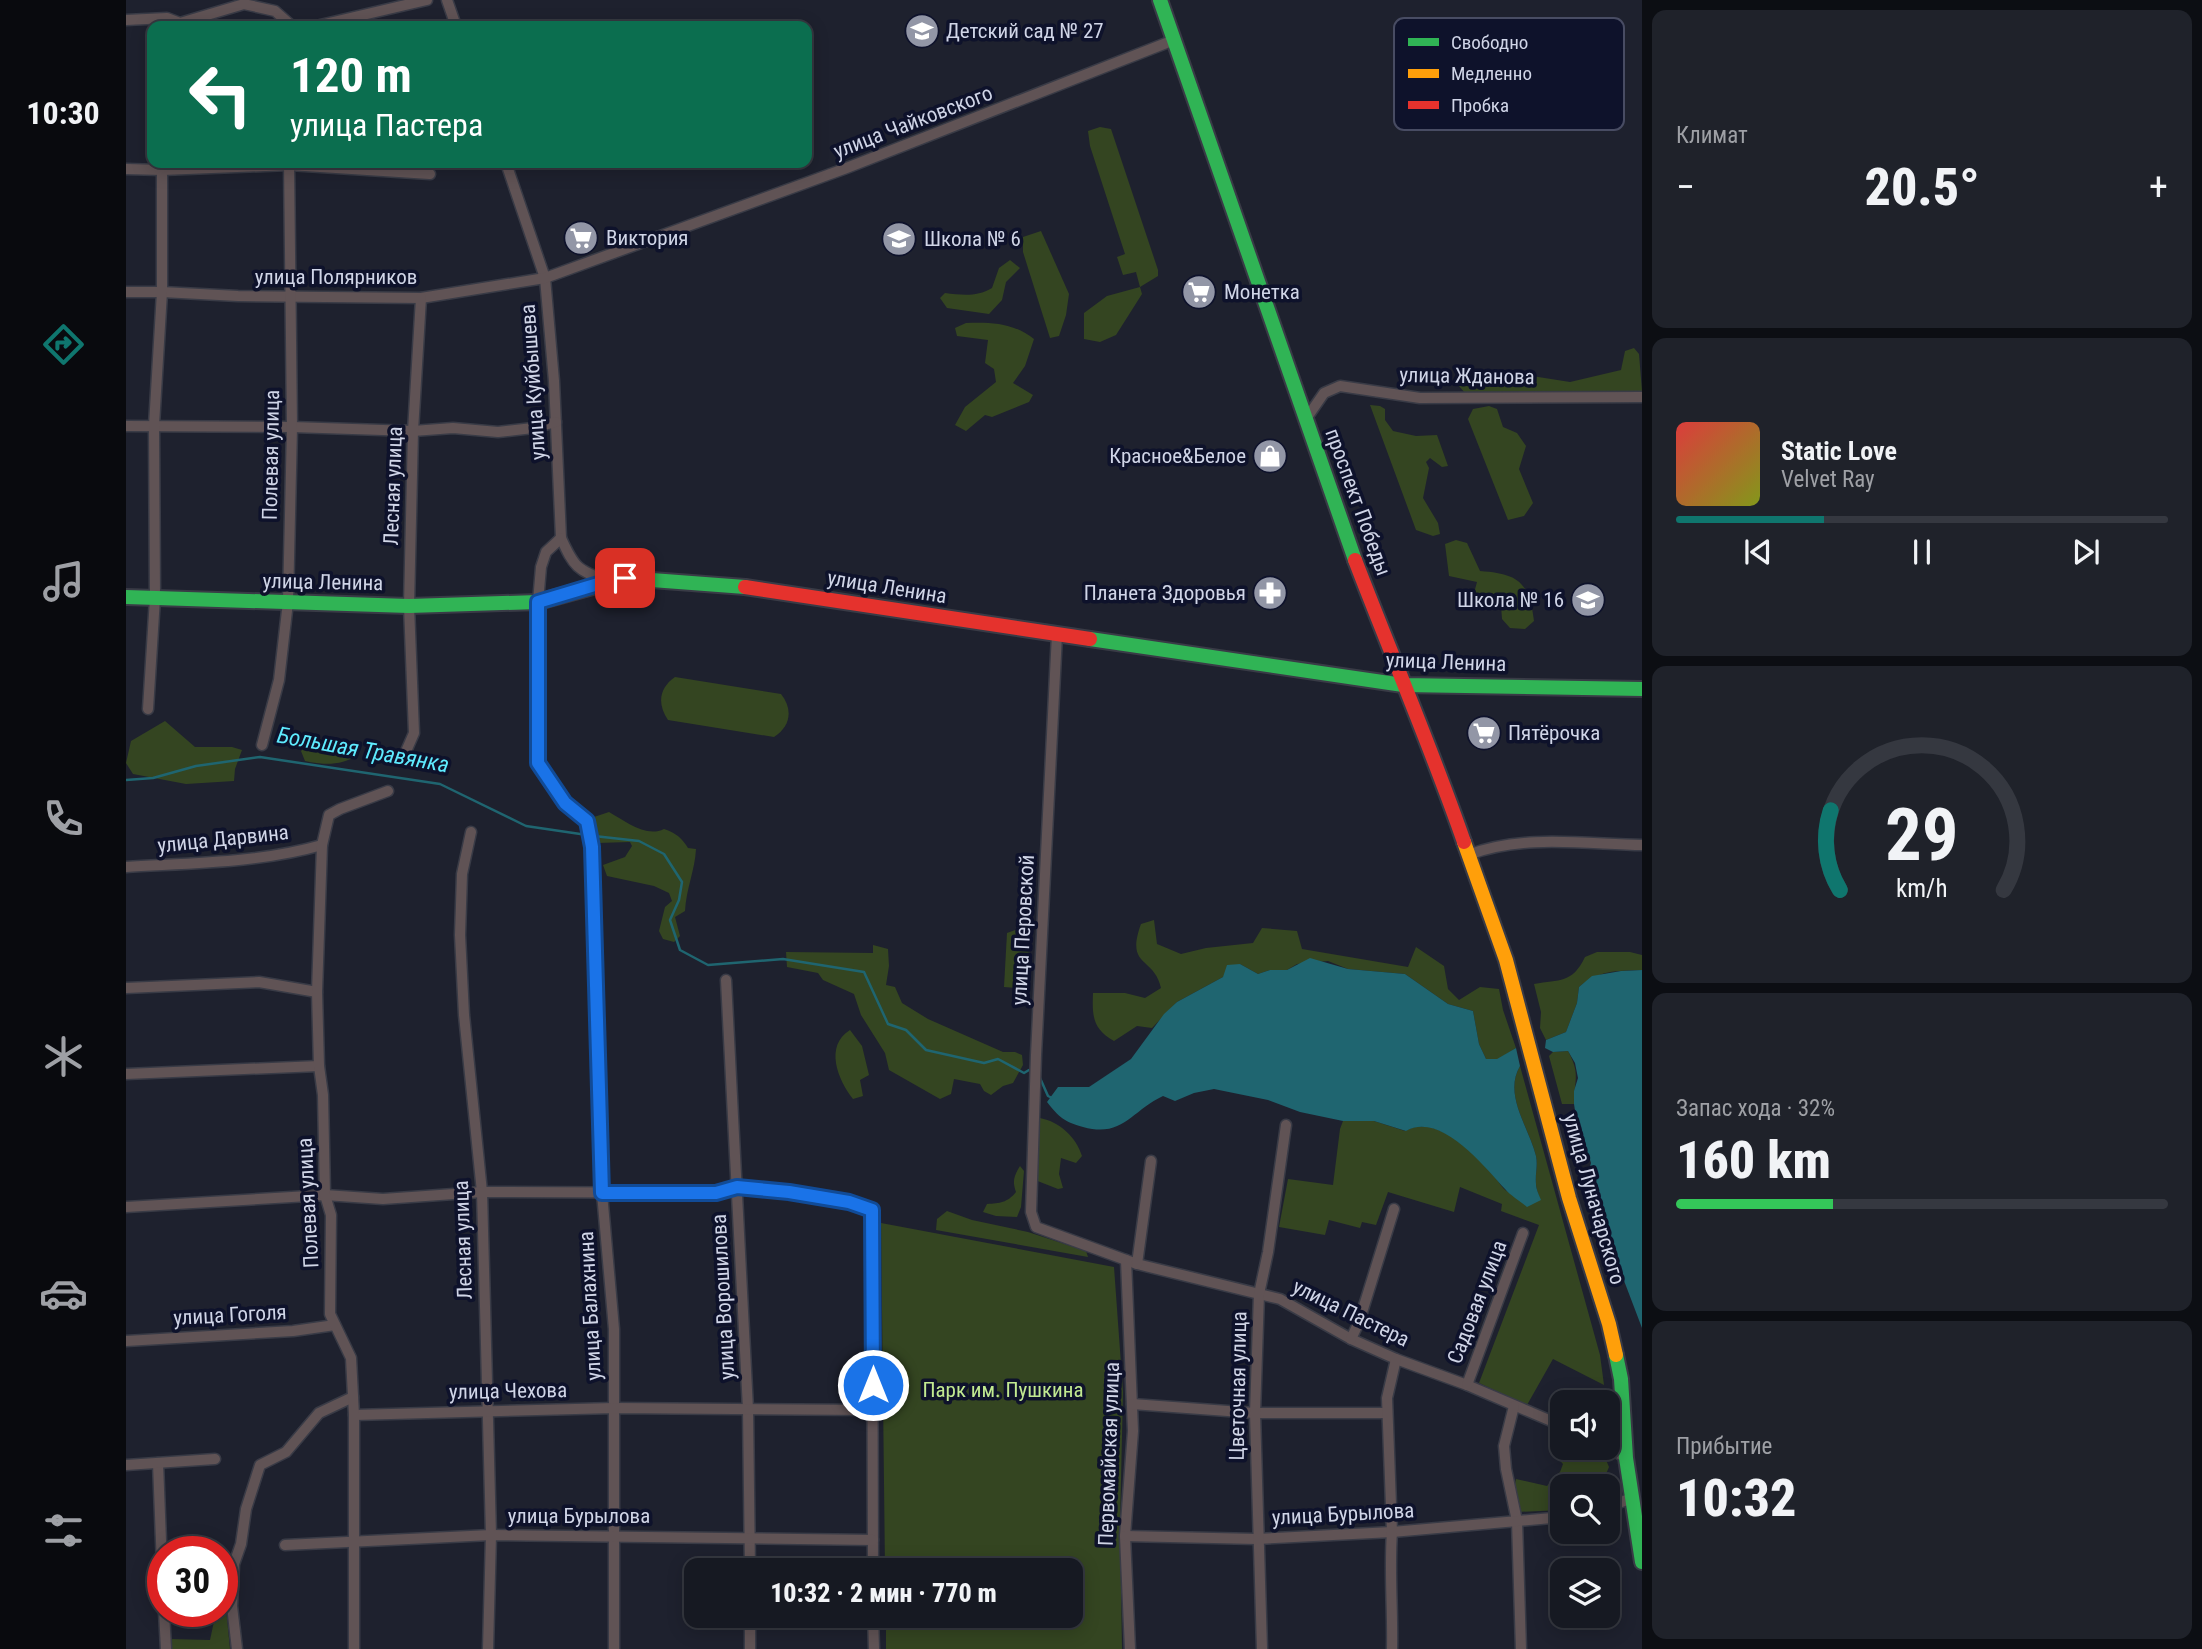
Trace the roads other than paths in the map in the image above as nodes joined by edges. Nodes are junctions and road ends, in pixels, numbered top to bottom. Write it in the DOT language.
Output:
graph roads {
  1 [pos="426,0"];
  2 [pos="447,0"];
  3 [pos="1160,0"];
  4 [pos="126,20"];
  5 [pos="147,21"];
  6 [pos="187,21"];
  7 [pos="287,21"];
  8 [pos="337,21"];
  9 [pos="454,21"];
  10 [pos="1174,40"];
  11 [pos="147,167"];
  12 [pos="162,168"];
  13 [pos="289,168"];
  14 [pos="345,168"];
  15 [pos="508,168"];
  16 [pos="126,169"];
  17 [pos="430,174"];
  18 [pos="545,278"];
  19 [pos="126,292"];
  20 [pos="162,292"];
  21 [pos="289,295"];
  22 [pos="421,298"];
  23 [pos="1642,397"];
  24 [pos="1306,419"];
  25 [pos="556,422"];
  26 [pos="154,425"];
  27 [pos="126,426"];
  28 [pos="292,427"];
  29 [pos="413,430"];
  30 [pos="561,538"];
  31 [pos="608,581"];
  32 [pos="126,597"];
  33 [pos="155,598"];
  34 [pos="288,602"];
  35 [pos="538,602"];
  36 [pos="409,606"];
  37 [pos="1057,634"];
  38 [pos="1403,685"];
  39 [pos="1642,689"];
  40 [pos="148,709"];
  41 [pos="262,745"];
  42 [pos="404,756"];
  43 [pos="388,791"];
  44 [pos="471,832"];
  45 [pos="322,845"];
  46 [pos="1642,845"];
  47 [pos="1468,855"];
  48 [pos="126,867"];
  49 [pos="726,980"];
  50 [pos="126,988"];
  51 [pos="317,992"];
  52 [pos="1520,1016"];
  53 [pos="319,1066"];
  54 [pos="126,1074"];
  55 [pos="1286,1125"];
  56 [pos="1151,1161"];
  57 [pos="737,1187"];
  58 [pos="482,1192"];
  59 [pos="602,1193"];
  60 [pos="325,1195"];
  61 [pos="126,1207"];
  62 [pos="1395,1209"];
  63 [pos="1036,1227"];
  64 [pos="1523,1233"];
  65 [pos="1126,1260"];
  66 [pos="1137,1264"];
  67 [pos="1259,1294"];
  68 [pos="335,1325"];
  69 [pos="1351,1339"];
  70 [pos="126,1340"];
  71 [pos="1396,1359"];
  72 [pos="1467,1385"];
  73 [pos="353,1397"];
  74 [pos="1132,1404"];
  75 [pos="1514,1406"];
  76 [pos="614,1408"];
  77 [pos="748,1409"];
  78 [pos="488,1410"];
  79 [pos="873,1410"];
  80 [pos="1255,1413"];
  81 [pos="1387,1413"];
  82 [pos="354,1415"];
  83 [pos="1550,1421"];
  84 [pos="1620,1454"];
  85 [pos="1626,1458"];
  86 [pos="215,1459"];
  87 [pos="159,1463"];
  88 [pos="126,1465"];
  89 [pos="1632,1498"];
  90 [pos="1620,1502"];
  91 [pos="1550,1518"];
  92 [pos="1517,1521"];
  93 [pos="1392,1532"];
  94 [pos="491,1535"];
  95 [pos="613,1535"];
  96 [pos="161,1536"];
  97 [pos="1125,1536"];
  98 [pos="1258,1539"];
  99 [pos="749,1540"];
  100 [pos="873,1541"];
  101 [pos="354,1542"];
  102 [pos="285,1545"];
  103 [pos="750,1558"];
  104 [pos="873,1558"];
  105 [pos="1642,1562"];
  106 [pos="165,1627"];
  107 [pos="750,1628"];
  108 [pos="873,1628"];
  109 [pos="166,1649"];
  110 [pos="237,1649"];
  111 [pos="354,1649"];
  112 [pos="488,1649"];
  113 [pos="614,1649"];
  114 [pos="750,1649"];
  115 [pos="874,1649"];
  116 [pos="1130,1649"];
  117 [pos="1262,1649"];
  118 [pos="1392,1649"];
  119 [pos="1521,1649"];
  1 -- 8 [label="street"];
  2 -- 9 [label="street"];
  3 -- 10 [label="street, проспект Победы"];
  4 -- 5 [label="street"];
  6 -- 7 [label="street"];
  10 -- 18 [label="street, улица Чайковского"];
  10 -- 24 [label="street, проспект Победы"];
  11 -- 16 [label="street"];
  12 -- 20 [label="street"];
  13 -- 21 [label="street, Полевая улица"];
  14 -- 17 [label="street"];
  15 -- 18 [label="street, улица Куйбышева"];
  18 -- 22 [label="street, улица Полярников"];
  18 -- 25 [label="street, улица Куйбышева"];
  19 -- 20 [label="street, улица Полярников"];
  20 -- 21 [label="street, улица Полярников"];
  20 -- 26 [label="street"];
  21 -- 22 [label="street, улица Полярников"];
  21 -- 28 [label="street, Полевая улица"];
  22 -- 29 [label="street, Лесная улица"];
  23 -- 24 [label="street, улица Жданова"];
  24 -- 38 [label="street, проспект Победы"];
  25 -- 29 [label="street"];
  25 -- 30 [label="street, улица Куйбышева"];
  26 -- 27 [label="street"];
  26 -- 28 [label="street"];
  26 -- 33 [label="street"];
  28 -- 29 [label="street"];
  28 -- 34 [label="street, Полевая улица"];
  29 -- 36 [label="street, Лесная улица"];
  30 -- 31 [label="street, улица Куйбышева"];
  30 -- 35 [label="street, улица Балахнина"];
  31 -- 35 [label="street, улица Ленина"];
  31 -- 37 [label="street, улица Ленина"];
  32 -- 33 [label="street, улица Ленина"];
  33 -- 34 [label="street, улица Ленина"];
  33 -- 40 [label="street"];
  34 -- 36 [label="street, улица Ленина"];
  34 -- 41 [label="street, Полевая улица"];
  35 -- 36 [label="street, улица Ленина"];
  35 -- 59 [label="street, улица Балахнина"];
  36 -- 42 [label="street, Лесная улица"];
  37 -- 38 [label="street, улица Ленина"];
  37 -- 63 [label="street, улица Перовской"];
  38 -- 39 [label="street, улица Ленина"];
  38 -- 47 [label="street, проспект Победы"];
  43 -- 45 [label="street, Полевая улица"];
  44 -- 58 [label="street, Лесная улица"];
  45 -- 48 [label="street, улица Дарвина"];
  45 -- 51 [label="street, Полевая улица"];
  46 -- 47 [label="street"];
  47 -- 52 [label="street, проспект Победы"];
  49 -- 57 [label="street, улица Ворошилова"];
  50 -- 51 [label="street"];
  51 -- 53 [label="street, Полевая улица"];
  52 -- 85 [label="street, улица Луначарского"];
  53 -- 54 [label="street"];
  53 -- 60 [label="street, Полевая улица"];
  55 -- 67 [label="street, Цветочная улица"];
  56 -- 66 [label="street"];
  57 -- 59 [label="street"];
  57 -- 77 [label="street, улица Ворошилова"];
  57 -- 79 [label="street"];
  58 -- 59 [label="street"];
  58 -- 60 [label="street"];
  58 -- 78 [label="street, Лесная улица"];
  59 -- 76 [label="street, улица Балахнина"];
  60 -- 61 [label="street"];
  60 -- 68 [label="street, Полевая улица"];
  62 -- 69 [label="street"];
  63 -- 65 [label="street, улица Пастера"];
  64 -- 72 [label="street, Садовая улица"];
  65 -- 66 [label="street, улица Пастера"];
  65 -- 74 [label="street, Первомайская улица"];
  66 -- 67 [label="street, улица Пастера"];
  67 -- 69 [label="street, улица Пастера"];
  67 -- 80 [label="street, Цветочная улица"];
  68 -- 70 [label="street, улица Гоголя"];
  68 -- 73 [label="street, Полевая улица"];
  69 -- 71 [label="street, улица Пастера"];
  71 -- 72 [label="street, улица Пастера"];
  71 -- 81 [label="street"];
  72 -- 75 [label="street, улица Пастера"];
  73 -- 82 [label="street, Полевая улица"];
  73 -- 110 [label="street"];
  74 -- 80 [label="street"];
  74 -- 97 [label="street, Первомайская улица"];
  75 -- 83 [label="street, улица Пастера"];
  75 -- 92 [label="street"];
  76 -- 77 [label="street, улица Чехова"];
  76 -- 78 [label="street, улица Чехова"];
  76 -- 95 [label="street, улица Балахнина"];
  77 -- 79 [label="street, улица Чехова"];
  77 -- 99 [label="street, улица Ворошилова"];
  78 -- 82 [label="street, улица Чехова"];
  78 -- 94 [label="street, Лесная улица"];
  79 -- 100 [label="street"];
  80 -- 81 [label="street"];
  80 -- 98 [label="street, Цветочная улица"];
  81 -- 93 [label="street"];
  82 -- 101 [label="street, Полевая улица"];
  84 -- 85 [label="street"];
  85 -- 89 [label="street, улица Луначарского"];
  86 -- 87 [label="street"];
  87 -- 88 [label="street"];
  87 -- 96 [label="street"];
  89 -- 90 [label="street"];
  89 -- 105 [label="street, улица Луначарского"];
  91 -- 92 [label="street, улица Бурылова"];
  92 -- 93 [label="street, улица Бурылова"];
  92 -- 119 [label="street"];
  93 -- 98 [label="street, улица Бурылова"];
  93 -- 118 [label="street"];
  94 -- 95 [label="street, улица Бурылова"];
  94 -- 101 [label="street, улица Бурылова"];
  94 -- 112 [label="street, Лесная улица"];
  95 -- 99 [label="street, улица Бурылова"];
  95 -- 113 [label="street, улица Балахнина"];
  97 -- 98 [label="street, улица Бурылова"];
  97 -- 116 [label="street, Первомайская улица"];
  98 -- 117 [label="street, Цветочная улица"];
  99 -- 100 [label="street, улица Бурылова"];
  99 -- 103 [label="street, улица Ворошилова"];
  100 -- 104 [label="street"];
  101 -- 102 [label="street, улица Бурылова"];
  101 -- 111 [label="street, Полевая улица"];
  106 -- 109 [label="street"];
  107 -- 114 [label="street"];
  108 -- 115 [label="street"];
}
